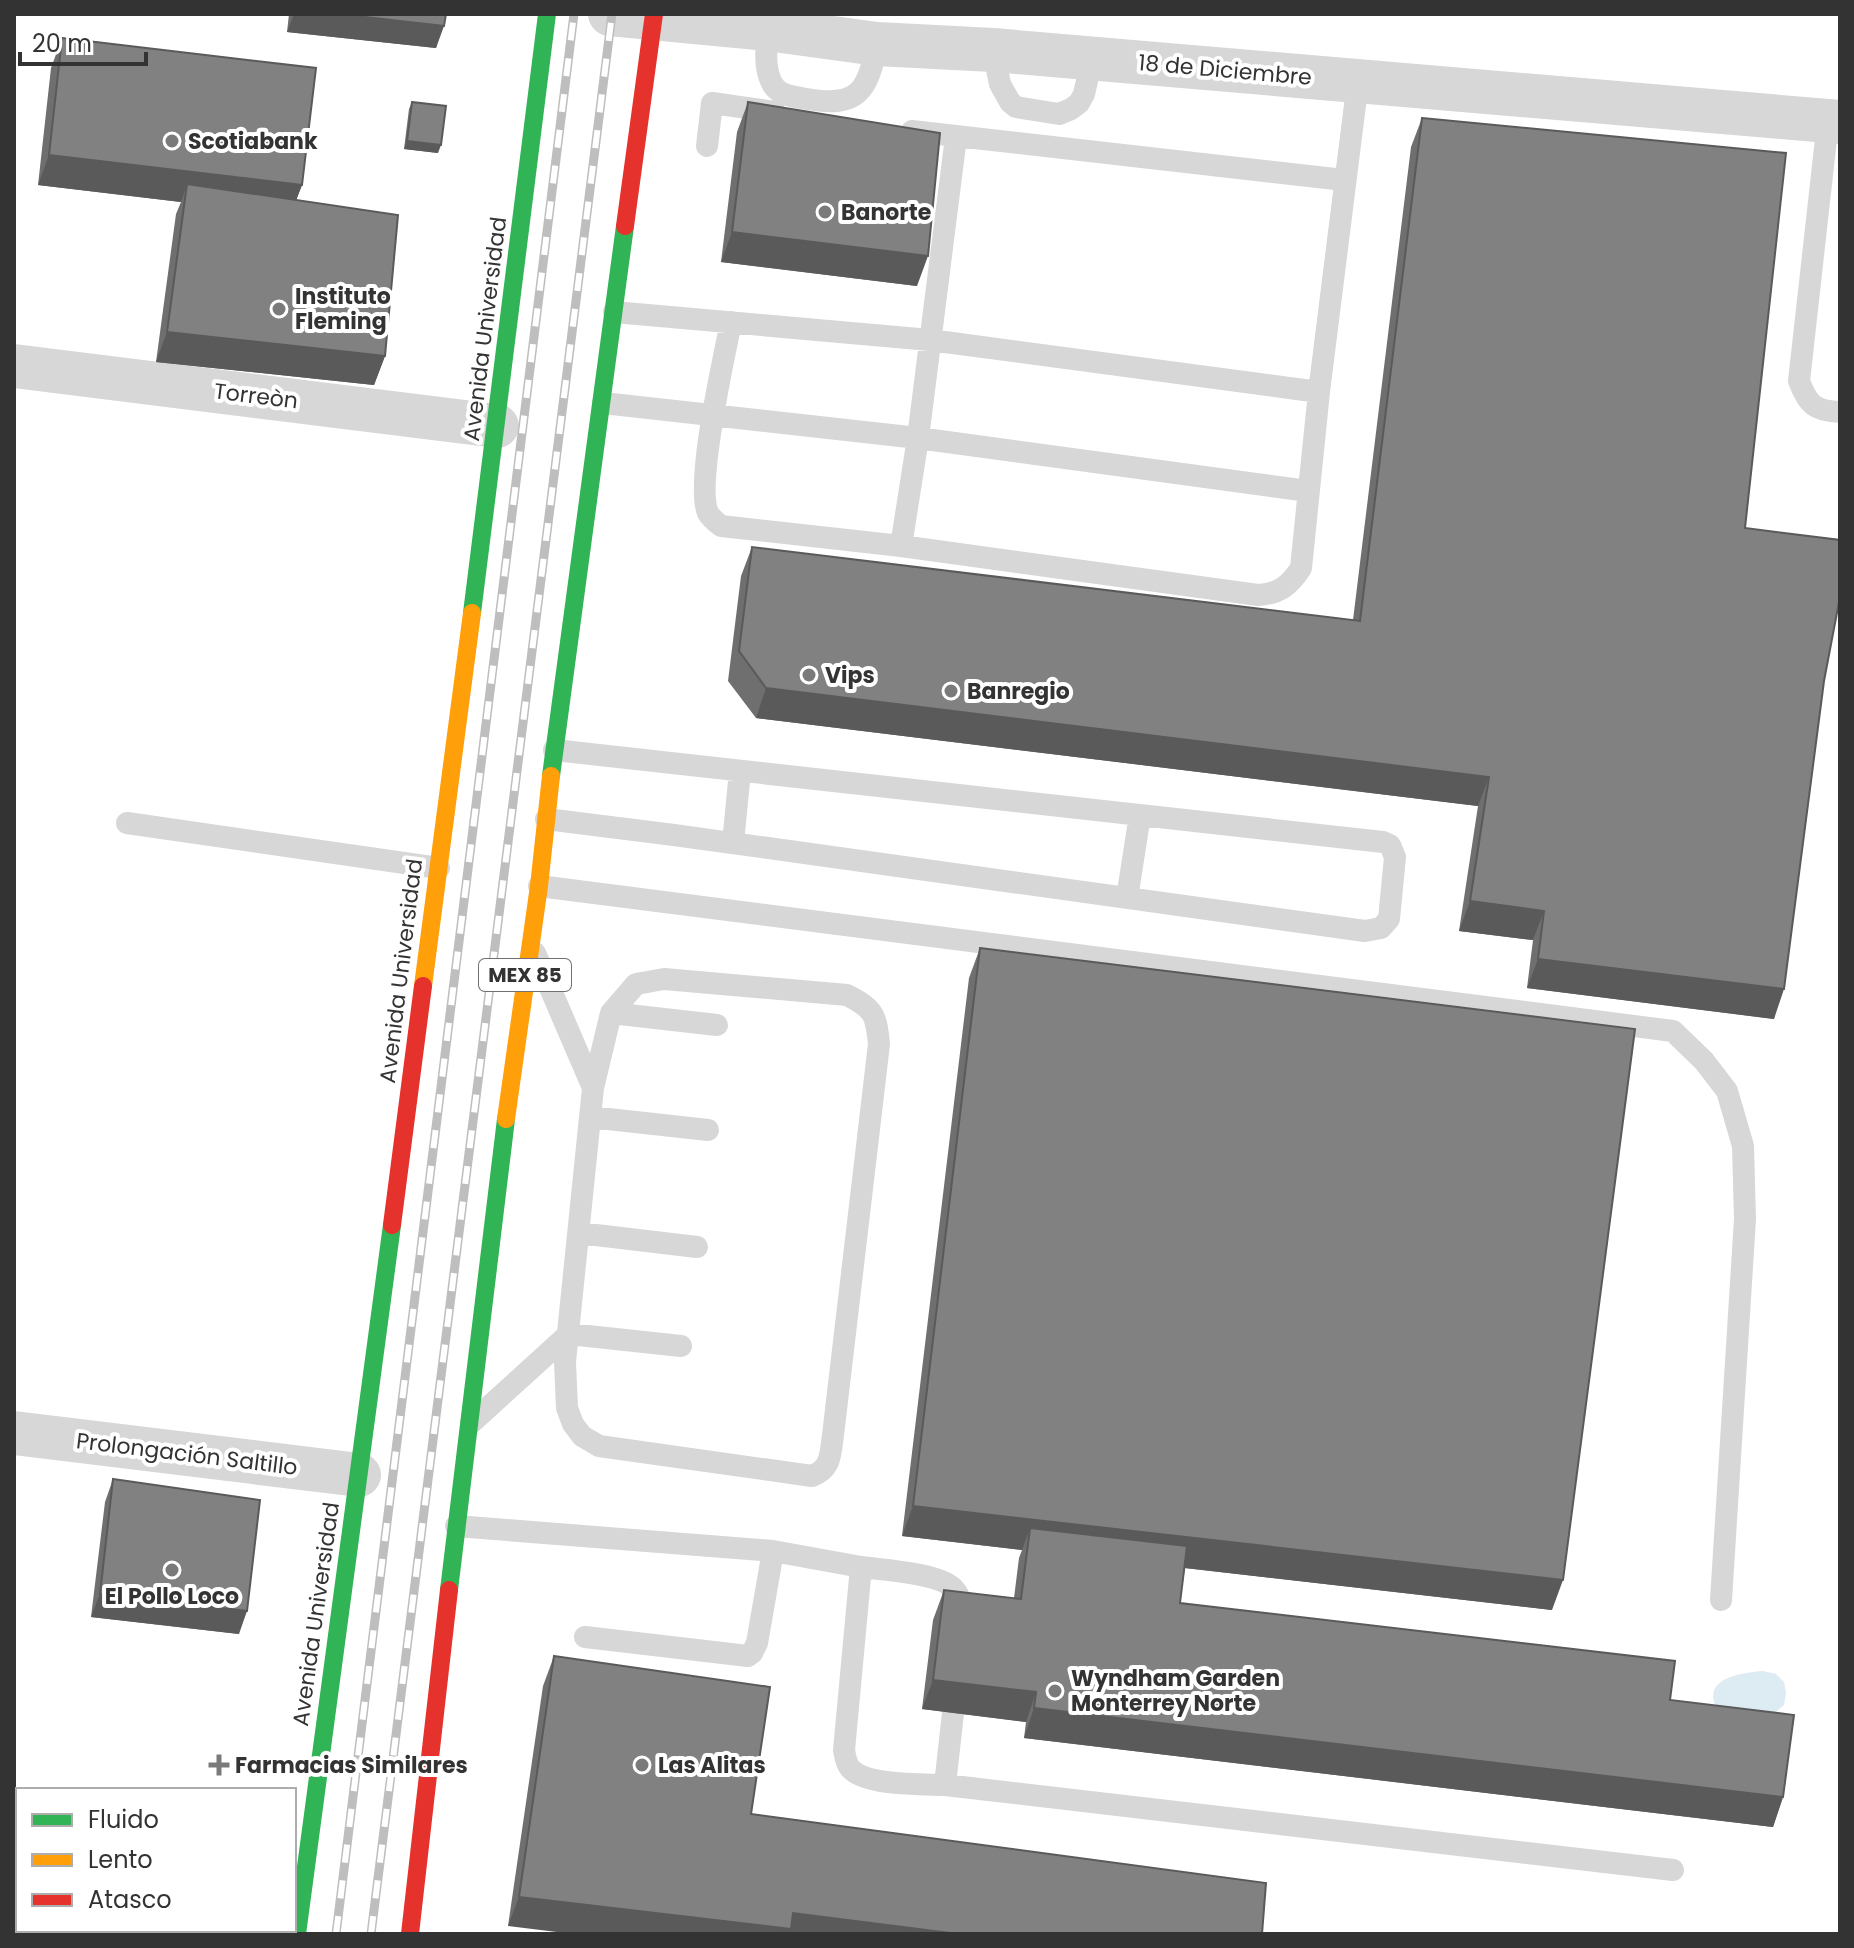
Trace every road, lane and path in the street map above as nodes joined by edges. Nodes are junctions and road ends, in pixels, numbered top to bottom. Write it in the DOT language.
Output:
graph roads {
  1 [pos="547,14"];
  2 [pos="610,14"];
  3 [pos="654,16"];
  4 [pos="767,29"];
  5 [pos="877,44"];
  6 [pos="993,50"];
  7 [pos="1092,59"];
  8 [pos="1358,81"];
  9 [pos="1834,122"];
  10 [pos="849,123"];
  11 [pos="895,129"];
  12 [pos="956,137"];
  13 [pos="707,146"];
  14 [pos="1344,180"];
  15 [pos="1817,224"];
  16 [pos="1840,226"];
  17 [pos="614,312"];
  18 [pos="731,322"];
  19 [pos="930,340"];
  20 [pos="14,366"];
  21 [pos="1319,392"];
  22 [pos="603,403"];
  23 [pos="1840,412"];
  24 [pos="714,414"];
  25 [pos="497,426"];
  26 [pos="918,438"];
  27 [pos="1308,491"];
  28 [pos="901,546"];
  29 [pos="554,750"];
  30 [pos="740,771"];
  31 [pos="1140,815"];
  32 [pos="546,819"];
  33 [pos="127,823"];
  34 [pos="733,843"];
  35 [pos="439,868"];
  36 [pos="539,886"];
  37 [pos="1127,898"];
  38 [pos="530,941"];
  39 [pos="611,1013"];
  40 [pos="717,1025"];
  41 [pos="593,1088"];
  42 [pos="590,1117"];
  43 [pos="708,1130"];
  44 [pos="579,1233"];
  45 [pos="697,1247"];
  46 [pos="569,1334"];
  47 [pos="681,1346"];
  48 [pos="470,1423"];
  49 [pos="14,1433"];
  50 [pos="359,1475"];
  51 [pos="456,1526"];
  52 [pos="773,1551"];
  53 [pos="861,1567"];
  54 [pos="1721,1600"];
  55 [pos="966,1624"];
  56 [pos="585,1637"];
  57 [pos="953,1713"];
  58 [pos="945,1785"];
  59 [pos="302,1842"];
  60 [pos="1673,1870"];
  61 [pos="297,1934"];
  62 [pos="410,1934"];
  1 -- 25 [label="highway, Avenida Universidad"];
  2 -- 3 [label="street, 18 de Diciembre"];
  3 -- 4 [label="street, 18 de Diciembre"];
  3 -- 17 [label="highway, MEX 85"];
  4 -- 5 [label="street, 18 de Diciembre"];
  4 -- 5 [label="lane"];
  5 -- 6 [label="street, 18 de Diciembre"];
  6 -- 7 [label="street, 18 de Diciembre"];
  6 -- 7 [label="lane"];
  7 -- 8 [label="street, 18 de Diciembre"];
  8 -- 9 [label="street, 18 de Diciembre"];
  8 -- 14 [label="lane"];
  9 -- 15 [label="lane"];
  10 -- 13 [label="lane"];
  11 -- 12 [label="lane"];
  12 -- 14 [label="lane"];
  12 -- 19 [label="lane"];
  14 -- 21 [label="lane"];
  15 -- 16 [label="lane"];
  15 -- 23 [label="lane"];
  17 -- 18 [label="lane"];
  17 -- 22 [label="highway, MEX 85"];
  18 -- 19 [label="lane"];
  18 -- 24 [label="lane"];
  19 -- 21 [label="lane"];
  19 -- 26 [label="lane"];
  20 -- 25 [label="street, Torreòn"];
  21 -- 27 [label="lane"];
  22 -- 24 [label="lane"];
  22 -- 29 [label="highway, MEX 85"];
  24 -- 26 [label="lane"];
  24 -- 28 [label="lane"];
  25 -- 35 [label="highway, Avenida Universidad"];
  26 -- 27 [label="lane"];
  26 -- 28 [label="lane"];
  27 -- 28 [label="lane"];
  29 -- 30 [label="lane"];
  29 -- 32 [label="highway, MEX 85"];
  30 -- 31 [label="lane"];
  30 -- 34 [label="lane"];
  31 -- 37 [label="lane"];
  31 -- 37 [label="lane"];
  32 -- 34 [label="lane"];
  32 -- 36 [label="highway, MEX 85"];
  33 -- 35 [label="lane"];
  34 -- 37 [label="lane"];
  35 -- 50 [label="highway, Avenida Universidad"];
  36 -- 38 [label="highway, MEX 85"];
  36 -- 54 [label="lane"];
  38 -- 41 [label="lane"];
  38 -- 48 [label="highway, MEX 85"];
  39 -- 40 [label="lane"];
  39 -- 41 [label="lane"];
  39 -- 46 [label="lane"];
  41 -- 42 [label="lane"];
  42 -- 43 [label="lane"];
  42 -- 44 [label="lane"];
  44 -- 45 [label="lane"];
  44 -- 46 [label="lane"];
  46 -- 47 [label="lane"];
  46 -- 48 [label="lane"];
  48 -- 51 [label="highway, MEX 85"];
  49 -- 50 [label="street, Prolongación Saltillo"];
  50 -- 59 [label="highway, Avenida Universidad"];
  51 -- 52 [label="lane"];
  51 -- 62 [label="highway, MEX 85"];
  52 -- 53 [label="lane"];
  52 -- 56 [label="lane"];
  53 -- 55 [label="lane"];
  53 -- 58 [label="lane"];
  57 -- 58 [label="lane"];
  58 -- 60 [label="lane"];
  59 -- 61 [label="highway, Avenida Universidad"];
}
